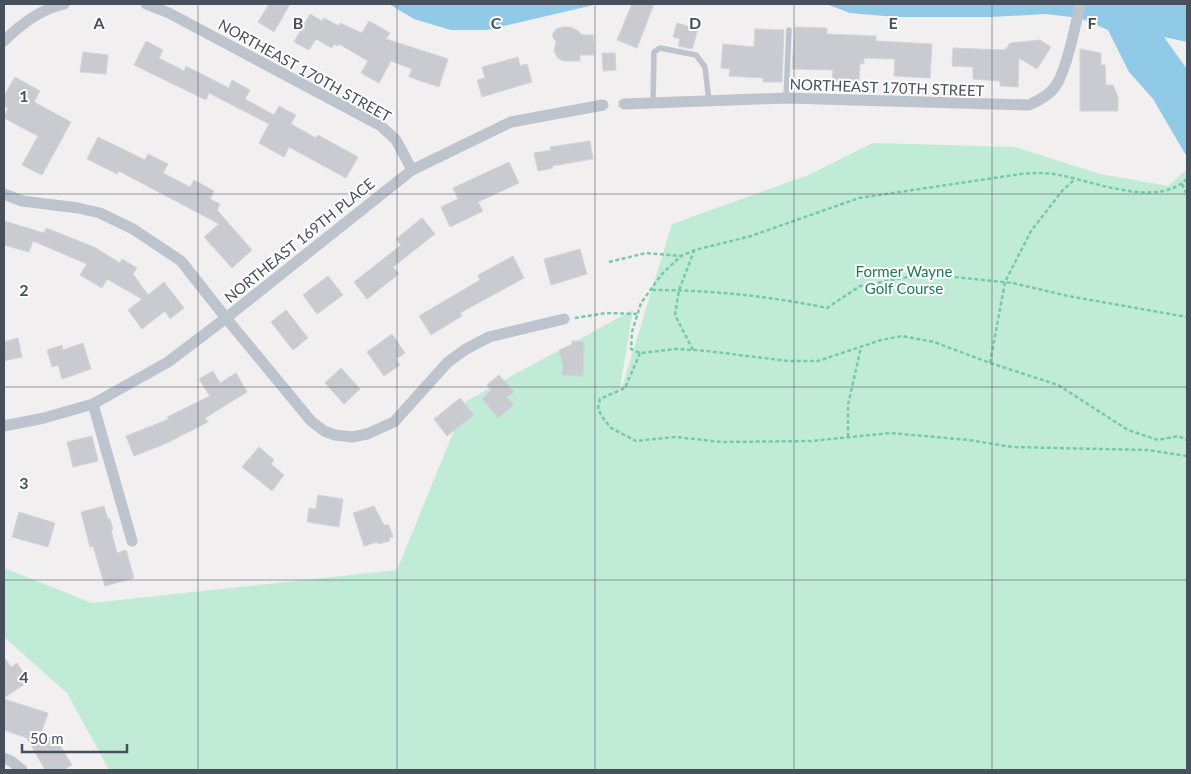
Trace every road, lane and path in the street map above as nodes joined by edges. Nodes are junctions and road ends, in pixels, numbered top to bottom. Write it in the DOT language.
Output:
graph roads {
  1 [pos="64,4"];
  2 [pos="146,4"];
  3 [pos="1080,4"];
  4 [pos="789,30"];
  5 [pos="4,42"];
  6 [pos="786,98"];
  7 [pos="709,101"];
  8 [pos="653,103"];
  9 [pos="624,104"];
  10 [pos="604,105"];
  11 [pos="412,170"];
  12 [pos="1075,178"];
  13 [pos="1187,179"];
  14 [pos="1182,184"];
  15 [pos="4,194"];
  16 [pos="1187,194"];
  17 [pos="695,250"];
  18 [pos="680,256"];
  19 [pos="608,262"];
  20 [pos="1005,282"];
  21 [pos="652,290"];
  22 [pos="679,290"];
  23 [pos="638,314"];
  24 [pos="1187,317"];
  25 [pos="226,318"];
  26 [pos="564,320"];
  27 [pos="861,347"];
  28 [pos="693,350"];
  29 [pos="640,353"];
  30 [pos="990,363"];
  31 [pos="92,404"];
  32 [pos="4,426"];
  33 [pos="848,438"];
  34 [pos="1187,440"];
  35 [pos="1187,456"];
  36 [pos="132,541"];
  37 [pos="7,759"];
  38 [pos="22,770"];
  1 -- 5 [label="street"];
  2 -- 11 [label="street, NORTHEAST 170TH STREET"];
  3 -- 6 [label="street, NORTHEAST 170TH STREET"];
  4 -- 6 [label="lane"];
  6 -- 7 [label="street, NORTHEAST 170TH STREET"];
  7 -- 8 [label="street, NORTHEAST 170TH STREET"];
  7 -- 8 [label="lane"];
  8 -- 9 [label="street, NORTHEAST 170TH STREET"];
  10 -- 11 [label="street"];
  11 -- 25 [label="street, NORTHEAST 169TH PLACE"];
  12 -- 14 [label="path"];
  12 -- 17 [label="path"];
  12 -- 20 [label="path"];
  13 -- 14 [label="path"];
  14 -- 16 [label="path"];
  15 -- 25 [label="street, NORTHEAST 169TH PLACE"];
  17 -- 18 [label="path"];
  17 -- 22 [label="path"];
  18 -- 19 [label="path"];
  18 -- 23 [label="path"];
  20 -- 22 [label="path"];
  20 -- 24 [label="path"];
  20 -- 30 [label="path"];
  21 -- 22 [label="path"];
  22 -- 28 [label="path"];
  23 -- 26 [label="path"];
  23 -- 29 [label="path"];
  25 -- 26 [label="street"];
  25 -- 31 [label="street"];
  27 -- 28 [label="path"];
  27 -- 30 [label="path"];
  27 -- 33 [label="path"];
  28 -- 29 [label="path"];
  29 -- 33 [label="path"];
  30 -- 34 [label="path"];
  31 -- 32 [label="street"];
  31 -- 36 [label="street"];
  33 -- 35 [label="path"];
  37 -- 38 [label="street"];
}
